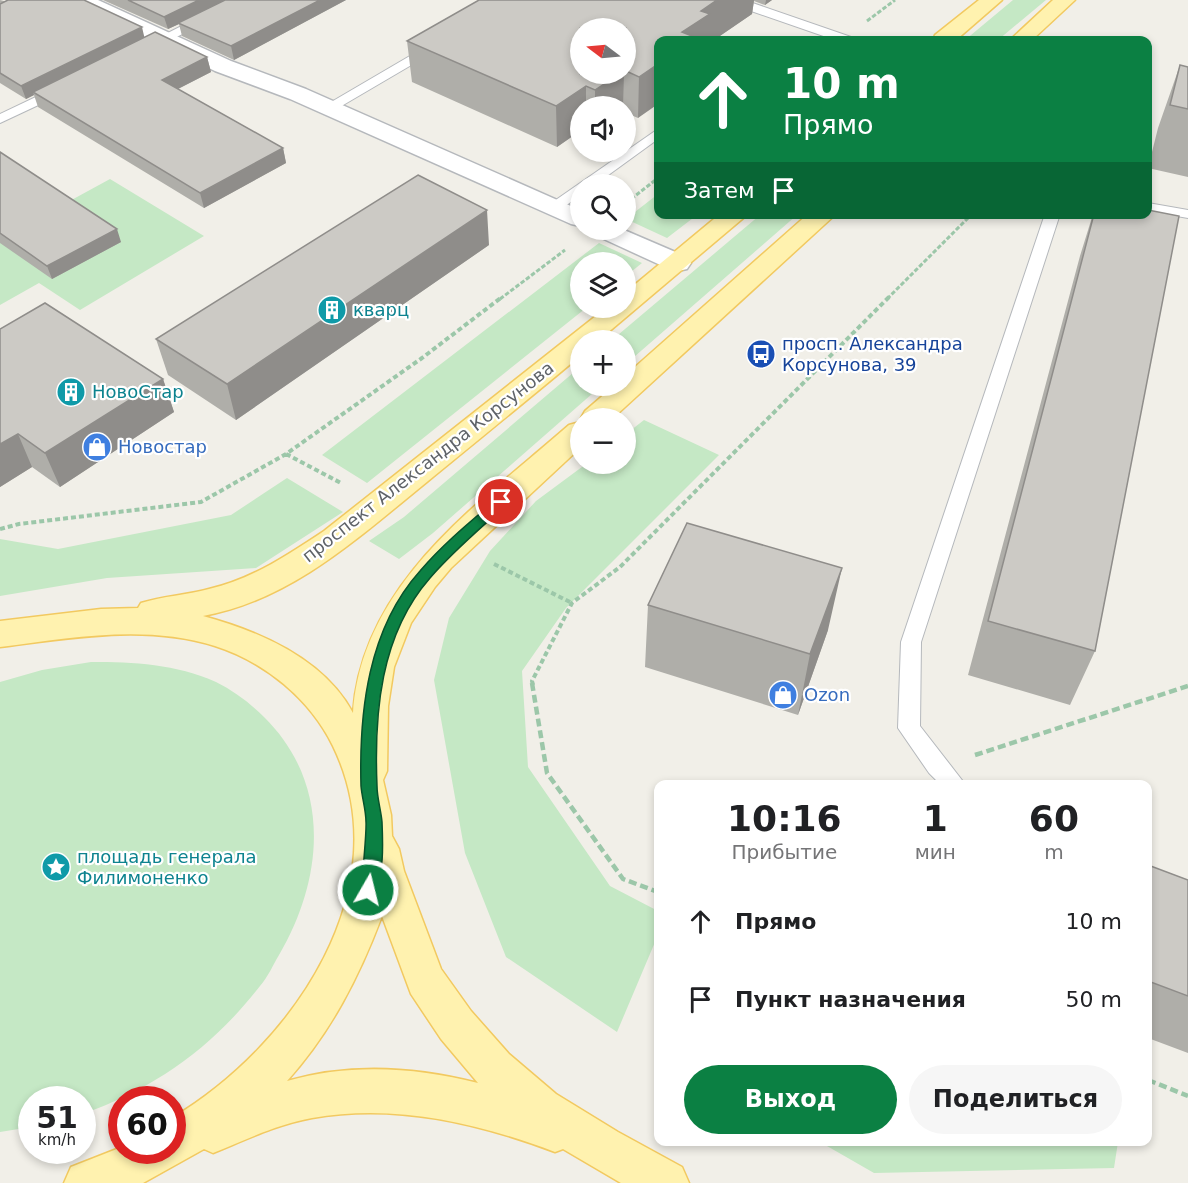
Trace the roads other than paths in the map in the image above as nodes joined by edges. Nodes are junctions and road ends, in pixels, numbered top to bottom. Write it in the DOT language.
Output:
graph roads {
  1 [pos="81,0"];
  2 [pos="243,0"];
  3 [pos="732,0"];
  4 [pos="992,0"];
  5 [pos="1065,0"];
  6 [pos="835,36"];
  7 [pos="949,36"];
  8 [pos="1024,36"];
  9 [pos="442,42"];
  10 [pos="152,44"];
  11 [pos="71,84"];
  12 [pos="328,108"];
  13 [pos="0,119"];
  14 [pos="654,136"];
  15 [pos="601,174"];
  16 [pos="570,196"];
  17 [pos="555,207"];
  18 [pos="1152,208"];
  19 [pos="570,214"];
  20 [pos="1188,214"];
  21 [pos="730,219"];
  22 [pos="818,219"];
  23 [pos="1051,219"];
  24 [pos="626,240"];
  25 [pos="678,263"];
  26 [pos="636,296"];
  27 [pos="609,318"];
  28 [pos="595,330"];
  29 [pos="570,350"];
  30 [pos="606,408"];
  31 [pos="570,441"];
  32 [pos="99,620"];
  33 [pos="40,629"];
  34 [pos="0,634"];
  35 [pos="0,641"];
  36 [pos="950,780"];
  37 [pos="372,805"];
  38 [pos="186,1136"];
  39 [pos="186,1141"];
  40 [pos="602,1149"];
  41 [pos="132,1164"];
  42 [pos="87,1183"];
  43 [pos="666,1183"];
  1 -- 10 [label="street"];
  2 -- 10 [label="lane"];
  3 -- 6 [label="lane"];
  4 -- 7 [label="main road"];
  5 -- 8 [label="main road"];
  9 -- 12 [label="lane"];
  10 -- 12 [label="street"];
  11 -- 13 [label="lane"];
  12 -- 17 [label="street"];
  14 -- 15 [label="lane"];
  16 -- 17 [label="lane"];
  17 -- 19 [label="street"];
  18 -- 20 [label="lane"];
  21 -- 25 [label="main road, проспект Александра Корсунова"];
  22 -- 30 [label="main road"];
  23 -- 36 [label="lane"];
  24 -- 25 [label="street"];
  25 -- 26 [label="main road, проспект Александра Корсунова"];
  27 -- 28 [label="main road, проспект Александра Корсунова"];
  29 -- 32 [label="main road, проспект Александра Корсунова"];
  31 -- 37 [label="main road"];
  32 -- 33 [label="main road"];
  32 -- 37 [label="main road"];
  33 -- 34 [label="main road"];
  33 -- 35 [label="main road"];
  37 -- 38 [label="main road"];
  37 -- 40 [label="main road"];
  39 -- 40 [label="main road"];
  40 -- 43 [label="main road"];
  41 -- 42 [label="main road"];
}
